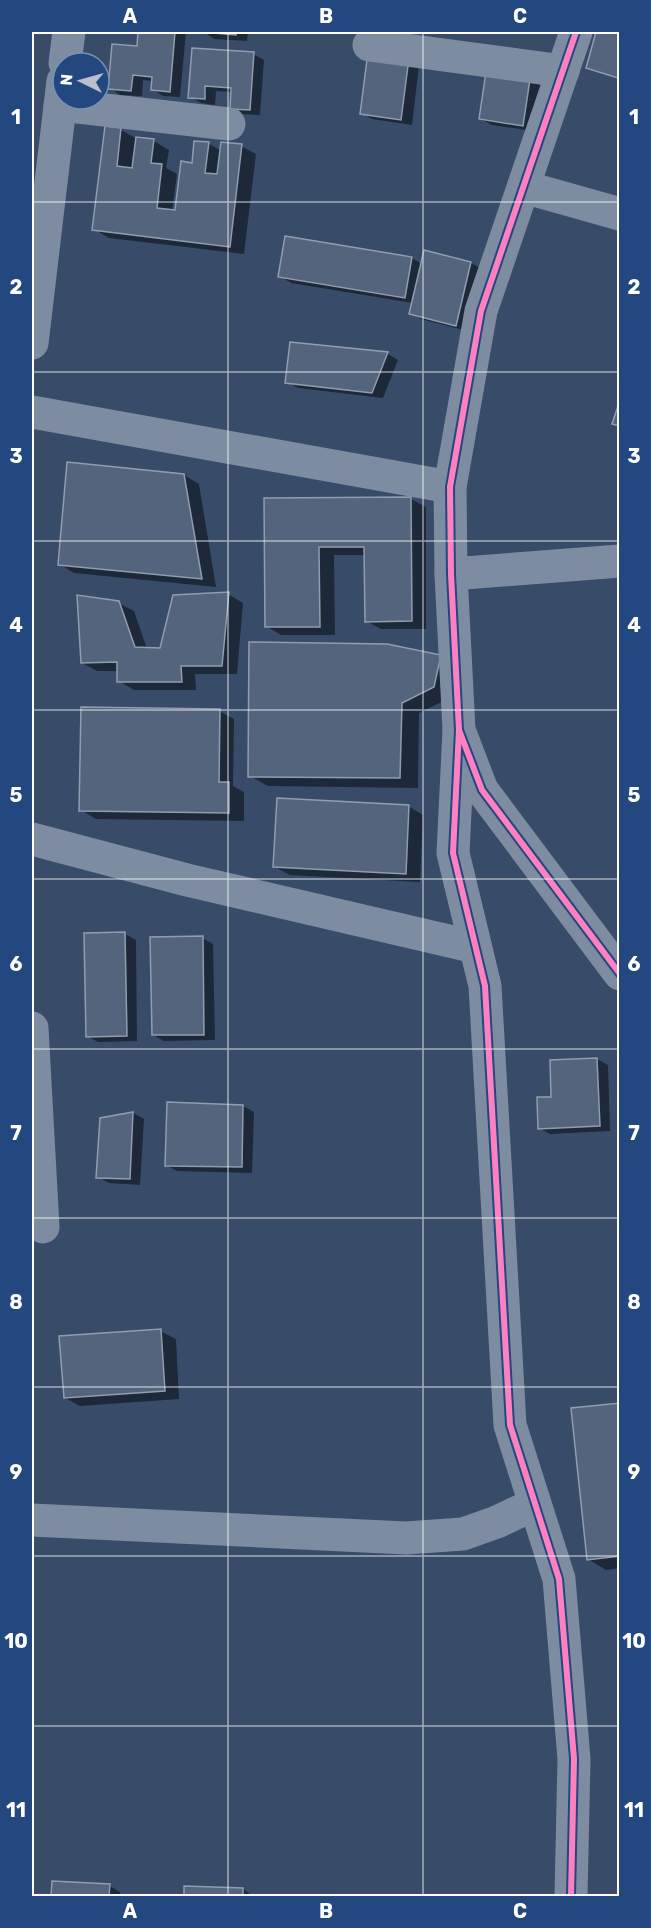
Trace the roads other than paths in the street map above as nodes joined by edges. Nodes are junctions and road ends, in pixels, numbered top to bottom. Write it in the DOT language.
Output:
graph roads {
  1 [pos="69,32"];
  2 [pos="576,32"];
  3 [pos="369,45"];
  4 [pos="67,51"];
  5 [pos="563,71"];
  6 [pos="111,102"];
  7 [pos="60,111"];
  8 [pos="229,124"];
  9 [pos="524,187"];
  10 [pos="620,214"];
  11 [pos="32,343"];
  12 [pos="32,412"];
  13 [pos="450,487"];
  14 [pos="620,561"];
  15 [pos="451,574"];
  16 [pos="459,730"];
  17 [pos="32,839"];
  18 [pos="475,947"];
  19 [pos="620,974"];
  20 [pos="32,1028"];
  21 [pos="43,1227"];
  22 [pos="535,1504"];
  23 [pos="32,1520"];
  24 [pos="571,1896"];
  1 -- 4 [label="street"];
  2 -- 5 [label="street"];
  3 -- 5 [label="street"];
  5 -- 9 [label="street"];
  6 -- 8 [label="street"];
  7 -- 11 [label="street"];
  9 -- 10 [label="street"];
  9 -- 13 [label="street"];
  12 -- 13 [label="street"];
  13 -- 15 [label="street"];
  14 -- 15 [label="street"];
  15 -- 16 [label="street"];
  16 -- 18 [label="street"];
  16 -- 19 [label="street"];
  17 -- 18 [label="street"];
  18 -- 22 [label="street"];
  20 -- 21 [label="street"];
  22 -- 23 [label="street"];
  22 -- 24 [label="street"];
}
